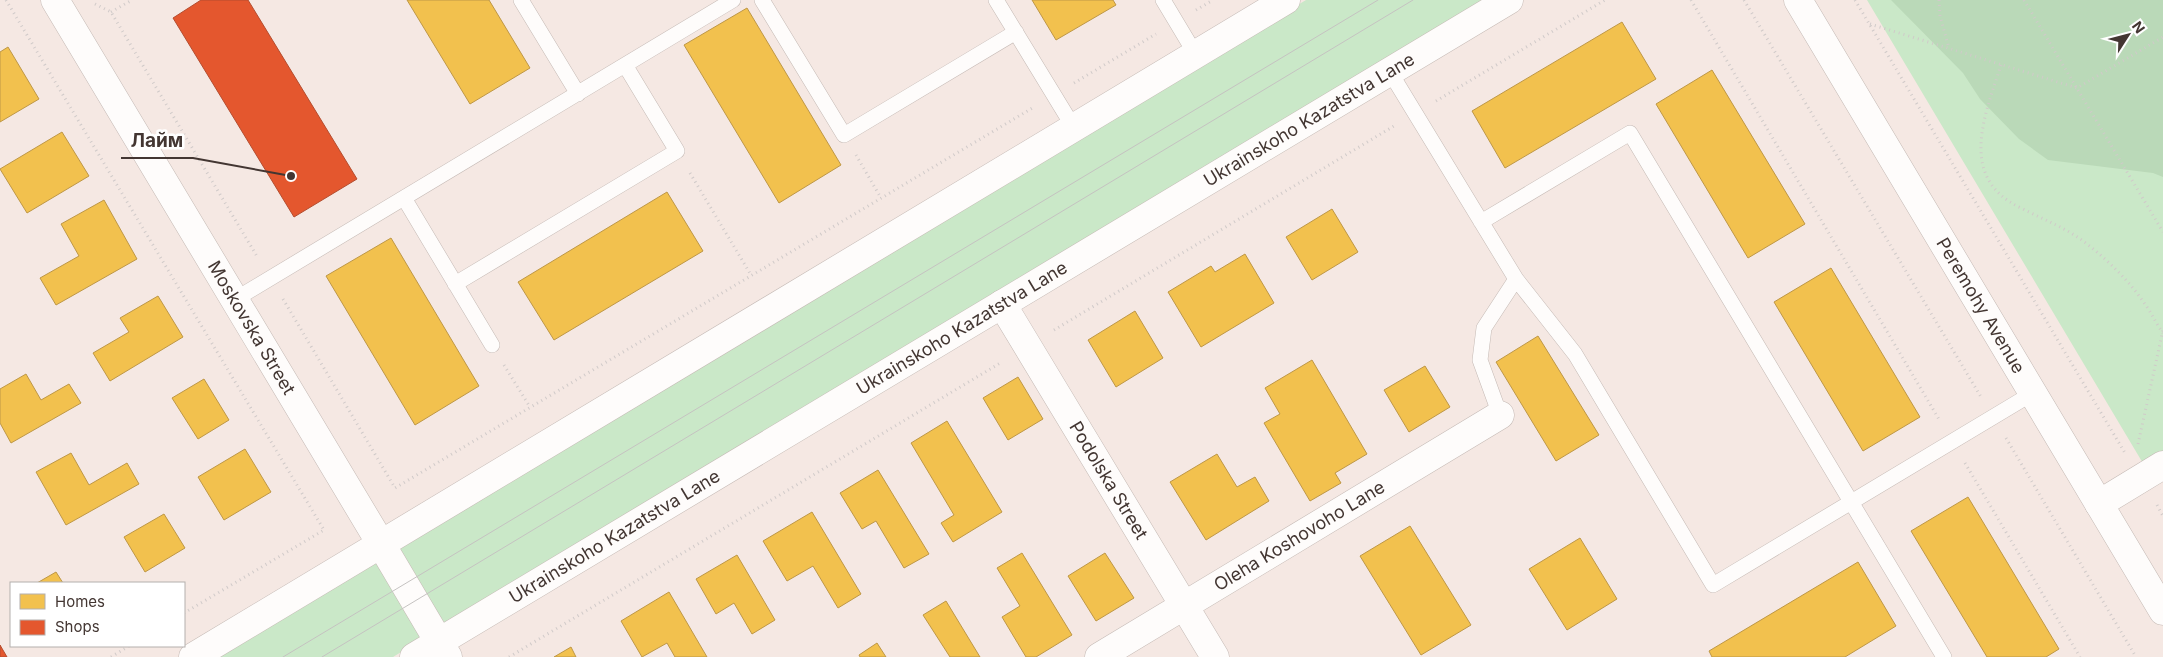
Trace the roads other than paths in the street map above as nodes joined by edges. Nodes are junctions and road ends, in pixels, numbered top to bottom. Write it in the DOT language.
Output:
graph roads {
  1 [pos="55,0"];
  2 [pos="521,0"];
  3 [pos="733,0"];
  4 [pos="762,0"];
  5 [pos="996,0"];
  6 [pos="1163,0"];
  7 [pos="1286,0"];
  8 [pos="1509,0"];
  9 [pos="1798,0"];
  10 [pos="1016,32"];
  11 [pos="1196,54"];
  12 [pos="625,65"];
  13 [pos="1390,72"];
  14 [pos="578,94"];
  15 [pos="1074,128"];
  16 [pos="404,198"];
  17 [pos="1481,222"];
  18 [pos="1516,279"];
  19 [pos="455,284"];
  20 [pos="234,300"];
  21 [pos="1002,304"];
  22 [pos="492,345"];
  23 [pos="2033,394"];
  24 [pos="1500,415"];
  25 [pos="2145,470"];
  26 [pos="1851,502"];
  27 [pos="2099,504"];
  28 [pos="381,544"];
  29 [pos="1184,606"];
  30 [pos="2163,611"];
  31 [pos="444,649"];
  32 [pos="193,657"];
  33 [pos="414,657"];
  34 [pos="1099,657"];
  35 [pos="1216,657"];
  36 [pos="1944,657"];
  1 -- 20 [label="street, Moskovska Street"];
  2 -- 14 [label="lane"];
  3 -- 12 [label="lane"];
  4 -- 10 [label="lane"];
  5 -- 10 [label="lane"];
  6 -- 11 [label="lane"];
  7 -- 11 [label="street"];
  8 -- 13 [label="street, Ukrainskoho Kazatstva Lane"];
  9 -- 23 [label="street, Peremohy Avenue"];
  10 -- 15 [label="lane"];
  11 -- 15 [label="street"];
  12 -- 14 [label="lane"];
  12 -- 19 [label="lane"];
  13 -- 17 [label="lane"];
  13 -- 21 [label="street, Ukrainskoho Kazatstva Lane"];
  14 -- 16 [label="lane"];
  15 -- 28 [label="street"];
  16 -- 19 [label="lane"];
  16 -- 20 [label="lane"];
  17 -- 18 [label="lane"];
  17 -- 26 [label="lane"];
  18 -- 24 [label="lane"];
  18 -- 26 [label="lane"];
  19 -- 22 [label="lane"];
  20 -- 28 [label="street, Moskovska Street"];
  21 -- 29 [label="street, Podolska Street"];
  21 -- 31 [label="street, Ukrainskoho Kazatstva Lane"];
  23 -- 26 [label="lane"];
  23 -- 27 [label="street, Peremohy Avenue"];
  24 -- 29 [label="street, Oleha Koshovoho Lane"];
  25 -- 27 [label="street"];
  26 -- 36 [label="lane"];
  27 -- 30 [label="street, Peremohy Avenue"];
  28 -- 31 [label="street, Moskovska Street"];
  28 -- 32 [label="street"];
  29 -- 34 [label="street, Oleha Koshovoho Lane"];
  29 -- 35 [label="street, Podolska Street"];
  31 -- 33 [label="street, Ukrainskoho Kazatstva Lane"];
}
